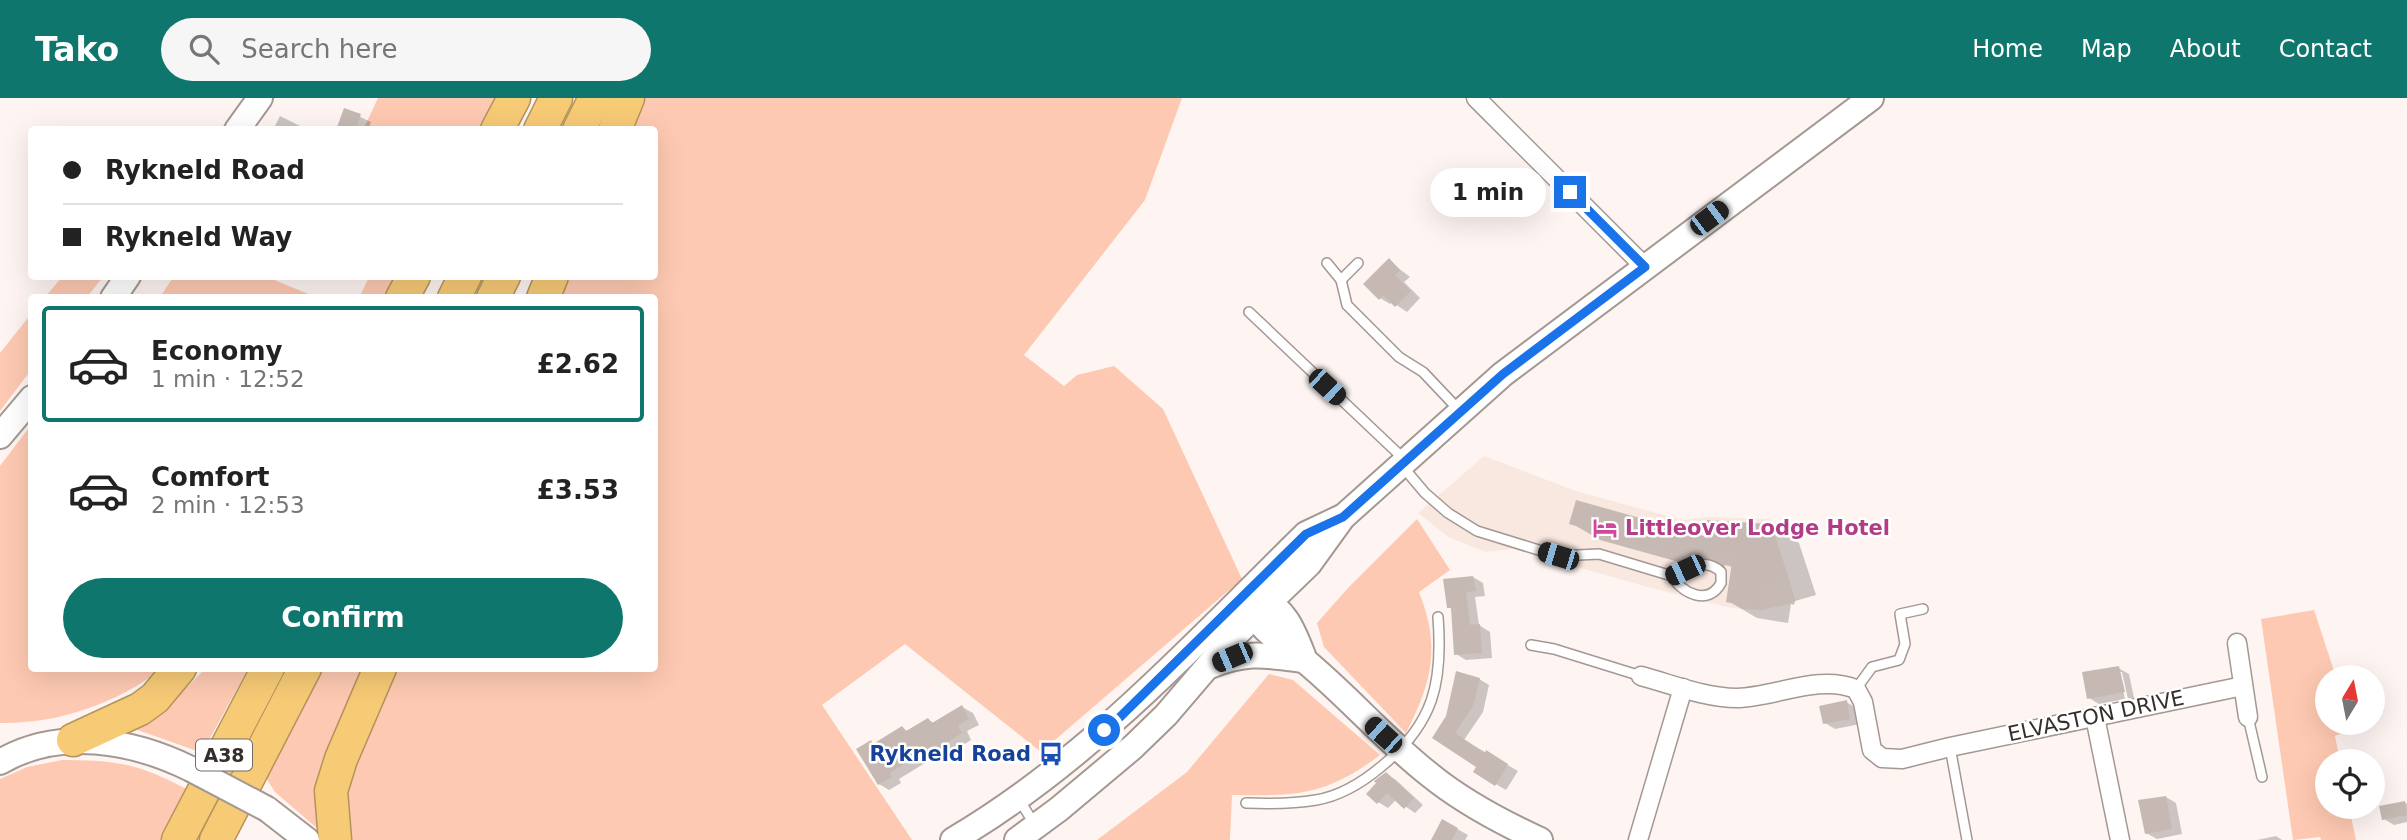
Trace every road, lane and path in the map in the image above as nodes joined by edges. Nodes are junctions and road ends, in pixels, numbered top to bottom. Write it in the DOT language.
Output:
graph roads {
  1 [pos="260,98"];
  2 [pos="514,98"];
  3 [pos="556,98"];
  4 [pos="595,98"];
  5 [pos="628,98"];
  6 [pos="1476,98"];
  7 [pos="1871,98"];
  8 [pos="240,126"];
  9 [pos="499,126"];
  10 [pos="542,126"];
  11 [pos="581,126"];
  12 [pos="617,126"];
  13 [pos="1327,263"];
  14 [pos="1358,263"];
  15 [pos="1645,267"];
  16 [pos="1341,280"];
  17 [pos="1249,312"];
  18 [pos="28,403"];
  19 [pos="1461,412"];
  20 [pos="0,436"];
  21 [pos="1404,463"];
  22 [pos="1343,517"];
  23 [pos="1672,576"];
  24 [pos="1245,594"];
  25 [pos="1923,609"];
  26 [pos="1262,610"];
  27 [pos="1438,617"];
  28 [pos="2237,643"];
  29 [pos="1531,645"];
  30 [pos="1305,660"];
  31 [pos="1209,667"];
  32 [pos="177,672"];
  33 [pos="266,672"];
  34 [pos="303,672"];
  35 [pos="378,672"];
  36 [pos="1641,676"];
  37 [pos="2243,686"];
  38 [pos="1683,688"];
  39 [pos="1856,689"];
  40 [pos="2095,717"];
  41 [pos="2248,717"];
  42 [pos="74,740"];
  43 [pos="1950,747"];
  44 [pos="1401,751"];
  45 [pos="2,759"];
  46 [pos="2262,777"];
  47 [pos="1017,797"];
  48 [pos="1245,803"];
  49 [pos="1027,833"];
  50 [pos="178,840"];
  51 [pos="216,840"];
  52 [pos="307,840"];
  53 [pos="335,840"];
  54 [pos="953,840"];
  55 [pos="1540,840"];
  56 [pos="1638,840"];
  57 [pos="1967,840"];
  58 [pos="2120,840"];
  1 -- 8 [label="street"];
  2 -- 9 [label="highway"];
  3 -- 10 [label="highway"];
  4 -- 11 [label="highway"];
  5 -- 12 [label="highway"];
  6 -- 15 [label="street"];
  7 -- 15 [label="street"];
  13 -- 16 [label="lane"];
  14 -- 16 [label="lane"];
  15 -- 19 [label="street"];
  16 -- 19 [label="lane"];
  17 -- 21 [label="lane"];
  18 -- 20 [label="street"];
  19 -- 21 [label="street"];
  21 -- 22 [label="street"];
  21 -- 23 [label="lane"];
  22 -- 24 [label="street"];
  22 -- 26 [label="street"];
  23 -- 23 [label="lane"];
  24 -- 26 [label="street"];
  24 -- 47 [label="street"];
  25 -- 39 [label="lane"];
  26 -- 30 [label="street"];
  26 -- 31 [label="street"];
  27 -- 44 [label="lane"];
  28 -- 37 [label="street"];
  29 -- 36 [label="lane"];
  30 -- 31 [label="street"];
  30 -- 44 [label="street"];
  31 -- 49 [label="street"];
  32 -- 42 [label="highway"];
  33 -- 50 [label="highway, A38"];
  34 -- 51 [label="highway, A38"];
  35 -- 53 [label="highway"];
  36 -- 38 [label="street"];
  37 -- 40 [label="street, ELVASTON DRIVE"];
  37 -- 41 [label="street"];
  38 -- 39 [label="street"];
  38 -- 56 [label="street"];
  39 -- 43 [label="street, ELVASTON DRIVE"];
  40 -- 43 [label="street, ELVASTON DRIVE"];
  40 -- 58 [label="street"];
  41 -- 46 [label="lane"];
  42 -- 45 [label="street"];
  42 -- 52 [label="street, bridge"];
  43 -- 57 [label="lane"];
  44 -- 48 [label="lane"];
  44 -- 55 [label="street"];
  47 -- 49 [label="lane"];
  47 -- 54 [label="street"];
}
